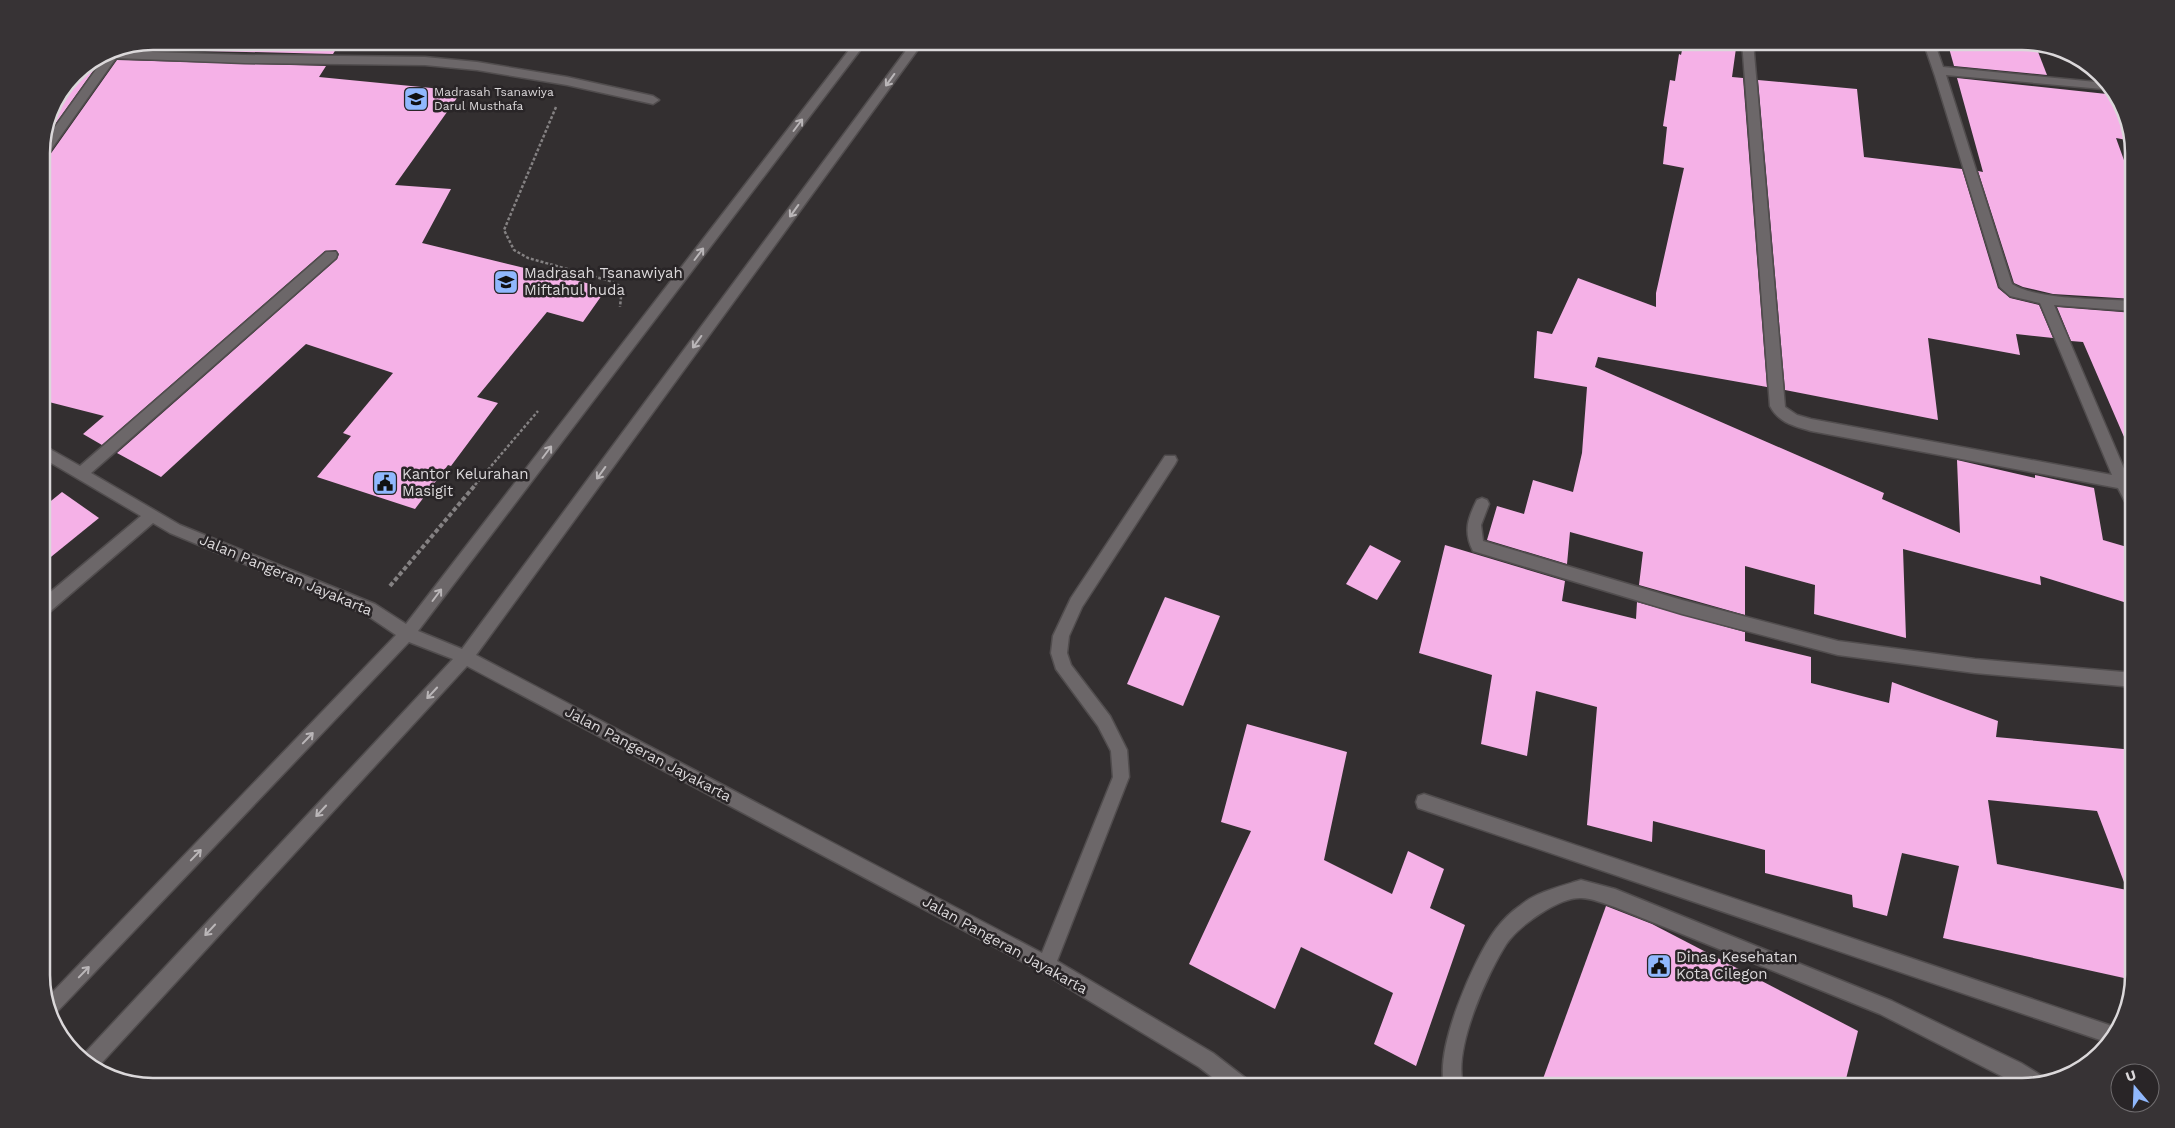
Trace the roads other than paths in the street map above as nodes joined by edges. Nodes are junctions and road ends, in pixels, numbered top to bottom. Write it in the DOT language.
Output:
graph roads {
  1 [pos="855,50"];
  2 [pos="912,50"];
  3 [pos="1748,50"];
  4 [pos="1931,50"];
  5 [pos="133,52"];
  6 [pos="108,60"];
  7 [pos="1938,70"];
  8 [pos="2099,85"];
  9 [pos="653,100"];
  10 [pos="50,143"];
  11 [pos="331,255"];
  12 [pos="2045,299"];
  13 [pos="2125,305"];
  14 [pos="50,455"];
  15 [pos="1170,460"];
  16 [pos="81,474"];
  17 [pos="2125,478"];
  18 [pos="2125,484"];
  19 [pos="1482,504"];
  20 [pos="151,516"];
  21 [pos="50,603"];
  22 [pos="407,634"];
  23 [pos="465,657"];
  24 [pos="2125,679"];
  25 [pos="1424,802"];
  26 [pos="1046,965"];
  27 [pos="54,1004"];
  28 [pos="2107,1033"];
  29 [pos="93,1059"];
  30 [pos="1229,1078"];
  31 [pos="1452,1078"];
  32 [pos="2026,1078"];
  22 -- 1 [label="street, one-way"];
  2 -- 23 [label="street, one-way"];
  3 -- 18 [label="street"];
  4 -- 7 [label="street"];
  5 -- 9 [label="street"];
  6 -- 10 [label="street"];
  7 -- 8 [label="street"];
  7 -- 12 [label="street"];
  11 -- 16 [label="street"];
  12 -- 13 [label="street"];
  12 -- 17 [label="street"];
  14 -- 16 [label="street, Jalan Pangeran Jayakarta"];
  15 -- 26 [label="street"];
  16 -- 20 [label="street, Jalan Pangeran Jayakarta"];
  19 -- 24 [label="street"];
  20 -- 21 [label="street"];
  20 -- 22 [label="street, Jalan Pangeran Jayakarta"];
  22 -- 23 [label="street, Jalan Pangeran Jayakarta"];
  27 -- 22 [label="street, one-way"];
  23 -- 26 [label="street, Jalan Pangeran Jayakarta"];
  23 -- 29 [label="street, one-way"];
  25 -- 28 [label="street"];
  26 -- 30 [label="street, Jalan Pangeran Jayakarta"];
  31 -- 32 [label="street"];
}
